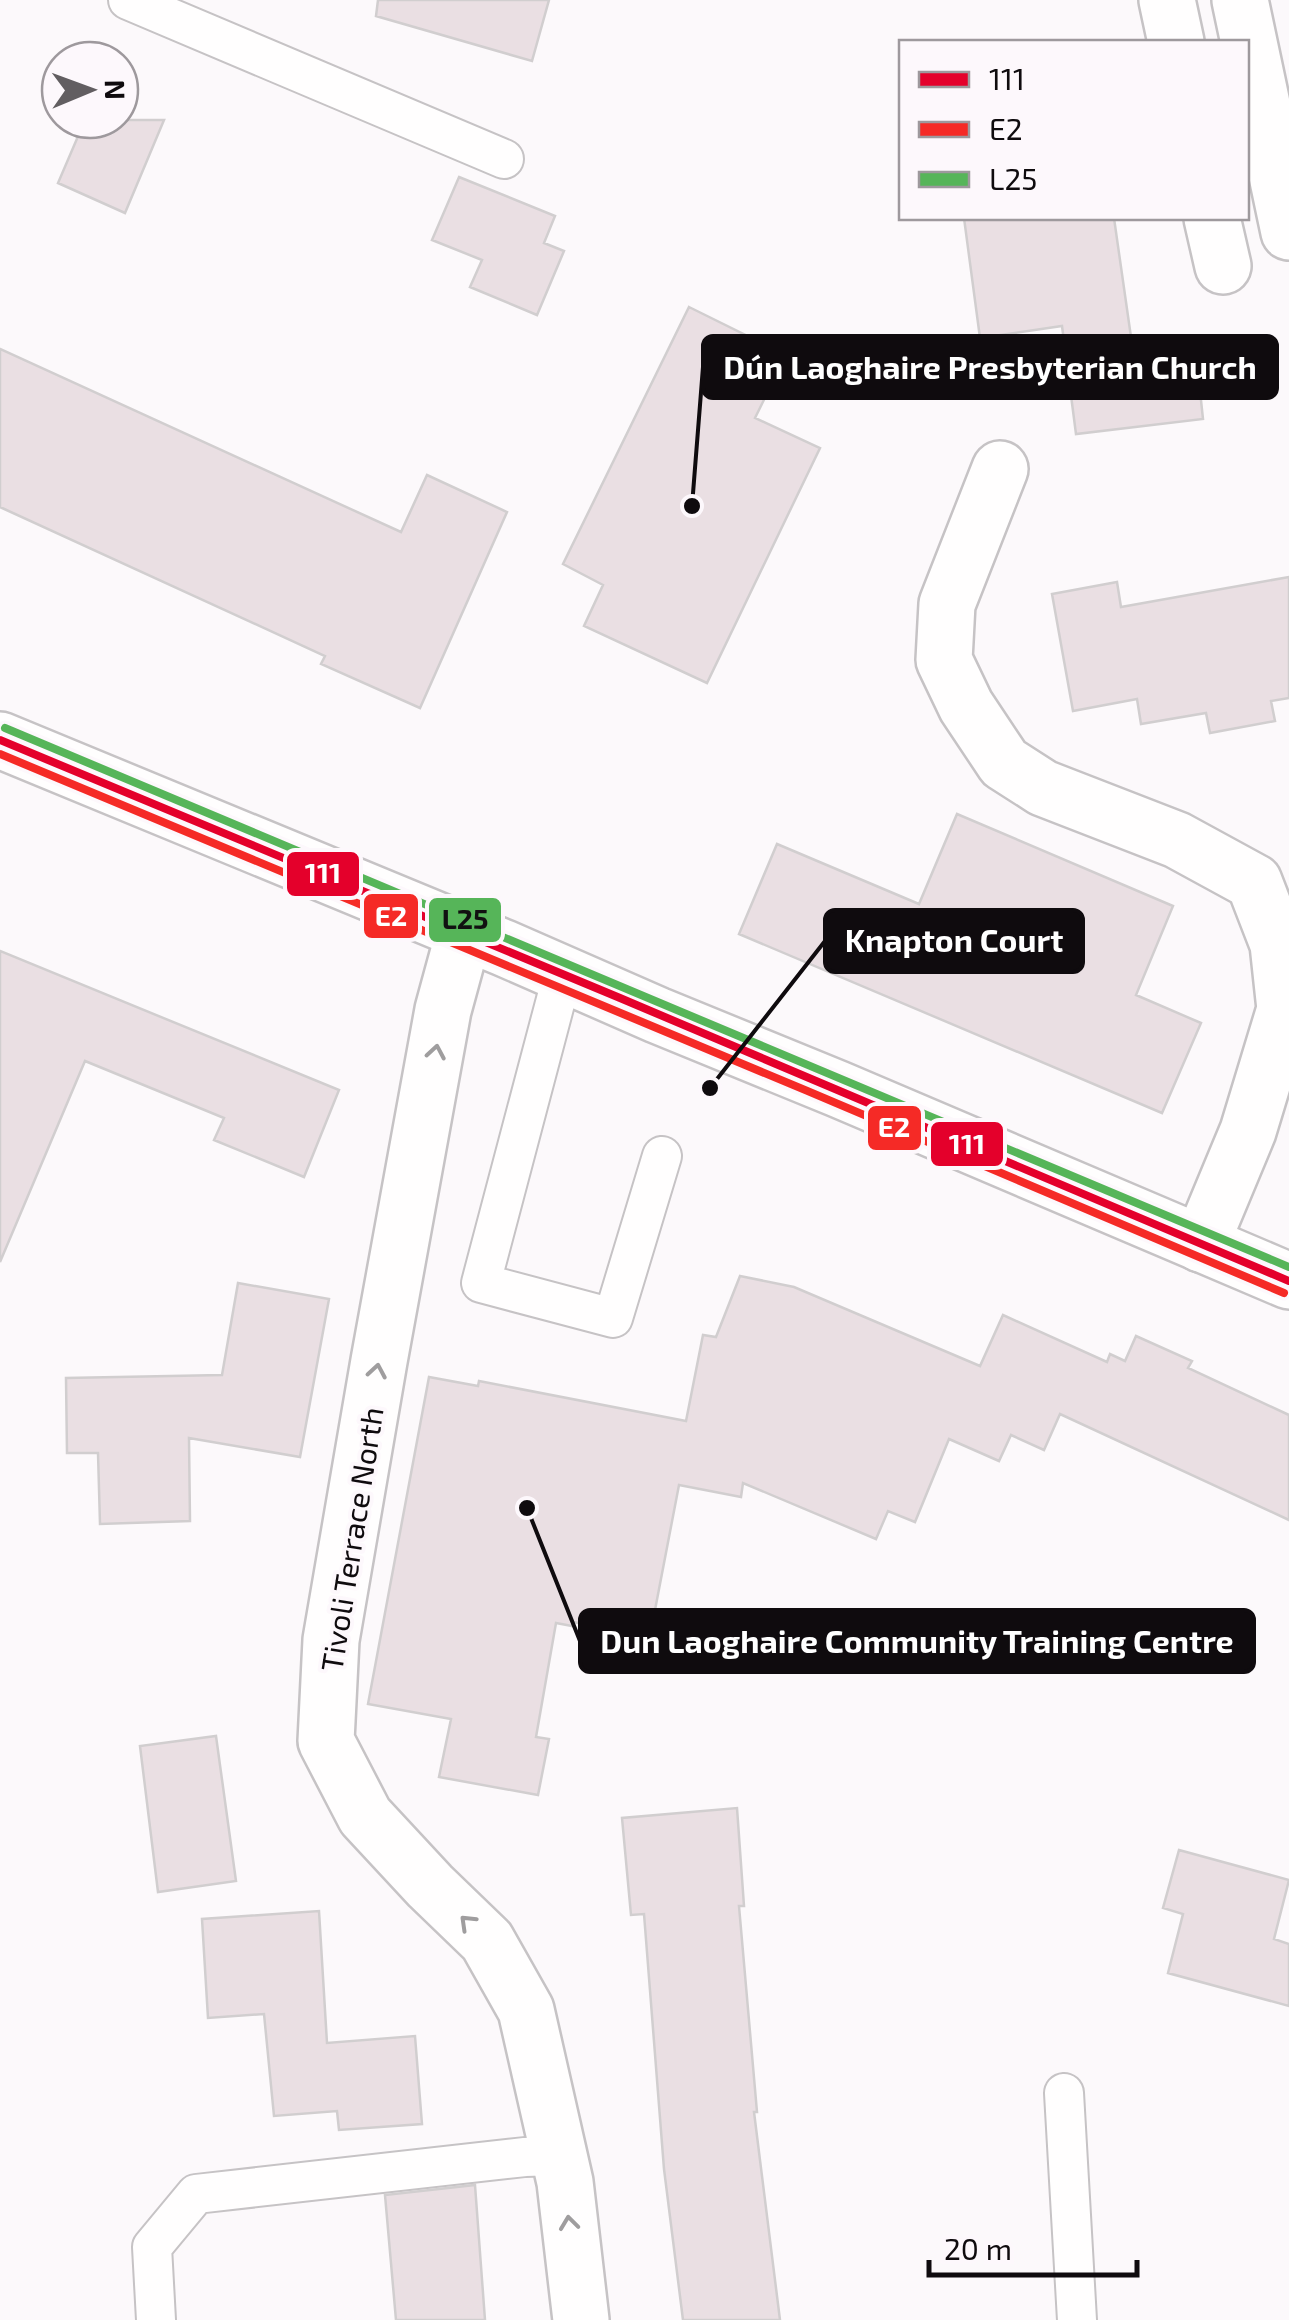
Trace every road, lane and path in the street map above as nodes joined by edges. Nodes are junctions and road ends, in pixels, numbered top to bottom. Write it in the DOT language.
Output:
graph roads {
  1 [pos="128,0"];
  2 [pos="1168,0"];
  3 [pos="1240,0"];
  4 [pos="1176,40"];
  5 [pos="1248,40"];
  6 [pos="1249,43"];
  7 [pos="504,158"];
  8 [pos="1289,232"];
  9 [pos="1000,469"];
  10 [pos="0,740"];
  11 [pos="464,933"];
  12 [pos="563,973"];
  13 [pos="662,1156"];
  14 [pos="1201,1244"];
  15 [pos="1289,1281"];
  16 [pos="1064,2092"];
  17 [pos="558,2156"];
  18 [pos="156,2320"];
  19 [pos="580,2320"];
  20 [pos="1078,2320"];
  1 -- 7 [label="lane"];
  2 -- 4 [label="street"];
  3 -- 5 [label="street"];
  6 -- 8 [label="street"];
  9 -- 14 [label="street"];
  10 -- 11 [label="street"];
  11 -- 12 [label="street"];
  17 -- 11 [label="street, Tivoli Terrace North, one-way"];
  12 -- 13 [label="lane"];
  12 -- 14 [label="street"];
  14 -- 15 [label="street"];
  16 -- 20 [label="lane"];
  17 -- 18 [label="lane"];
  19 -- 17 [label="street, Tivoli Terrace North, one-way"];
}
